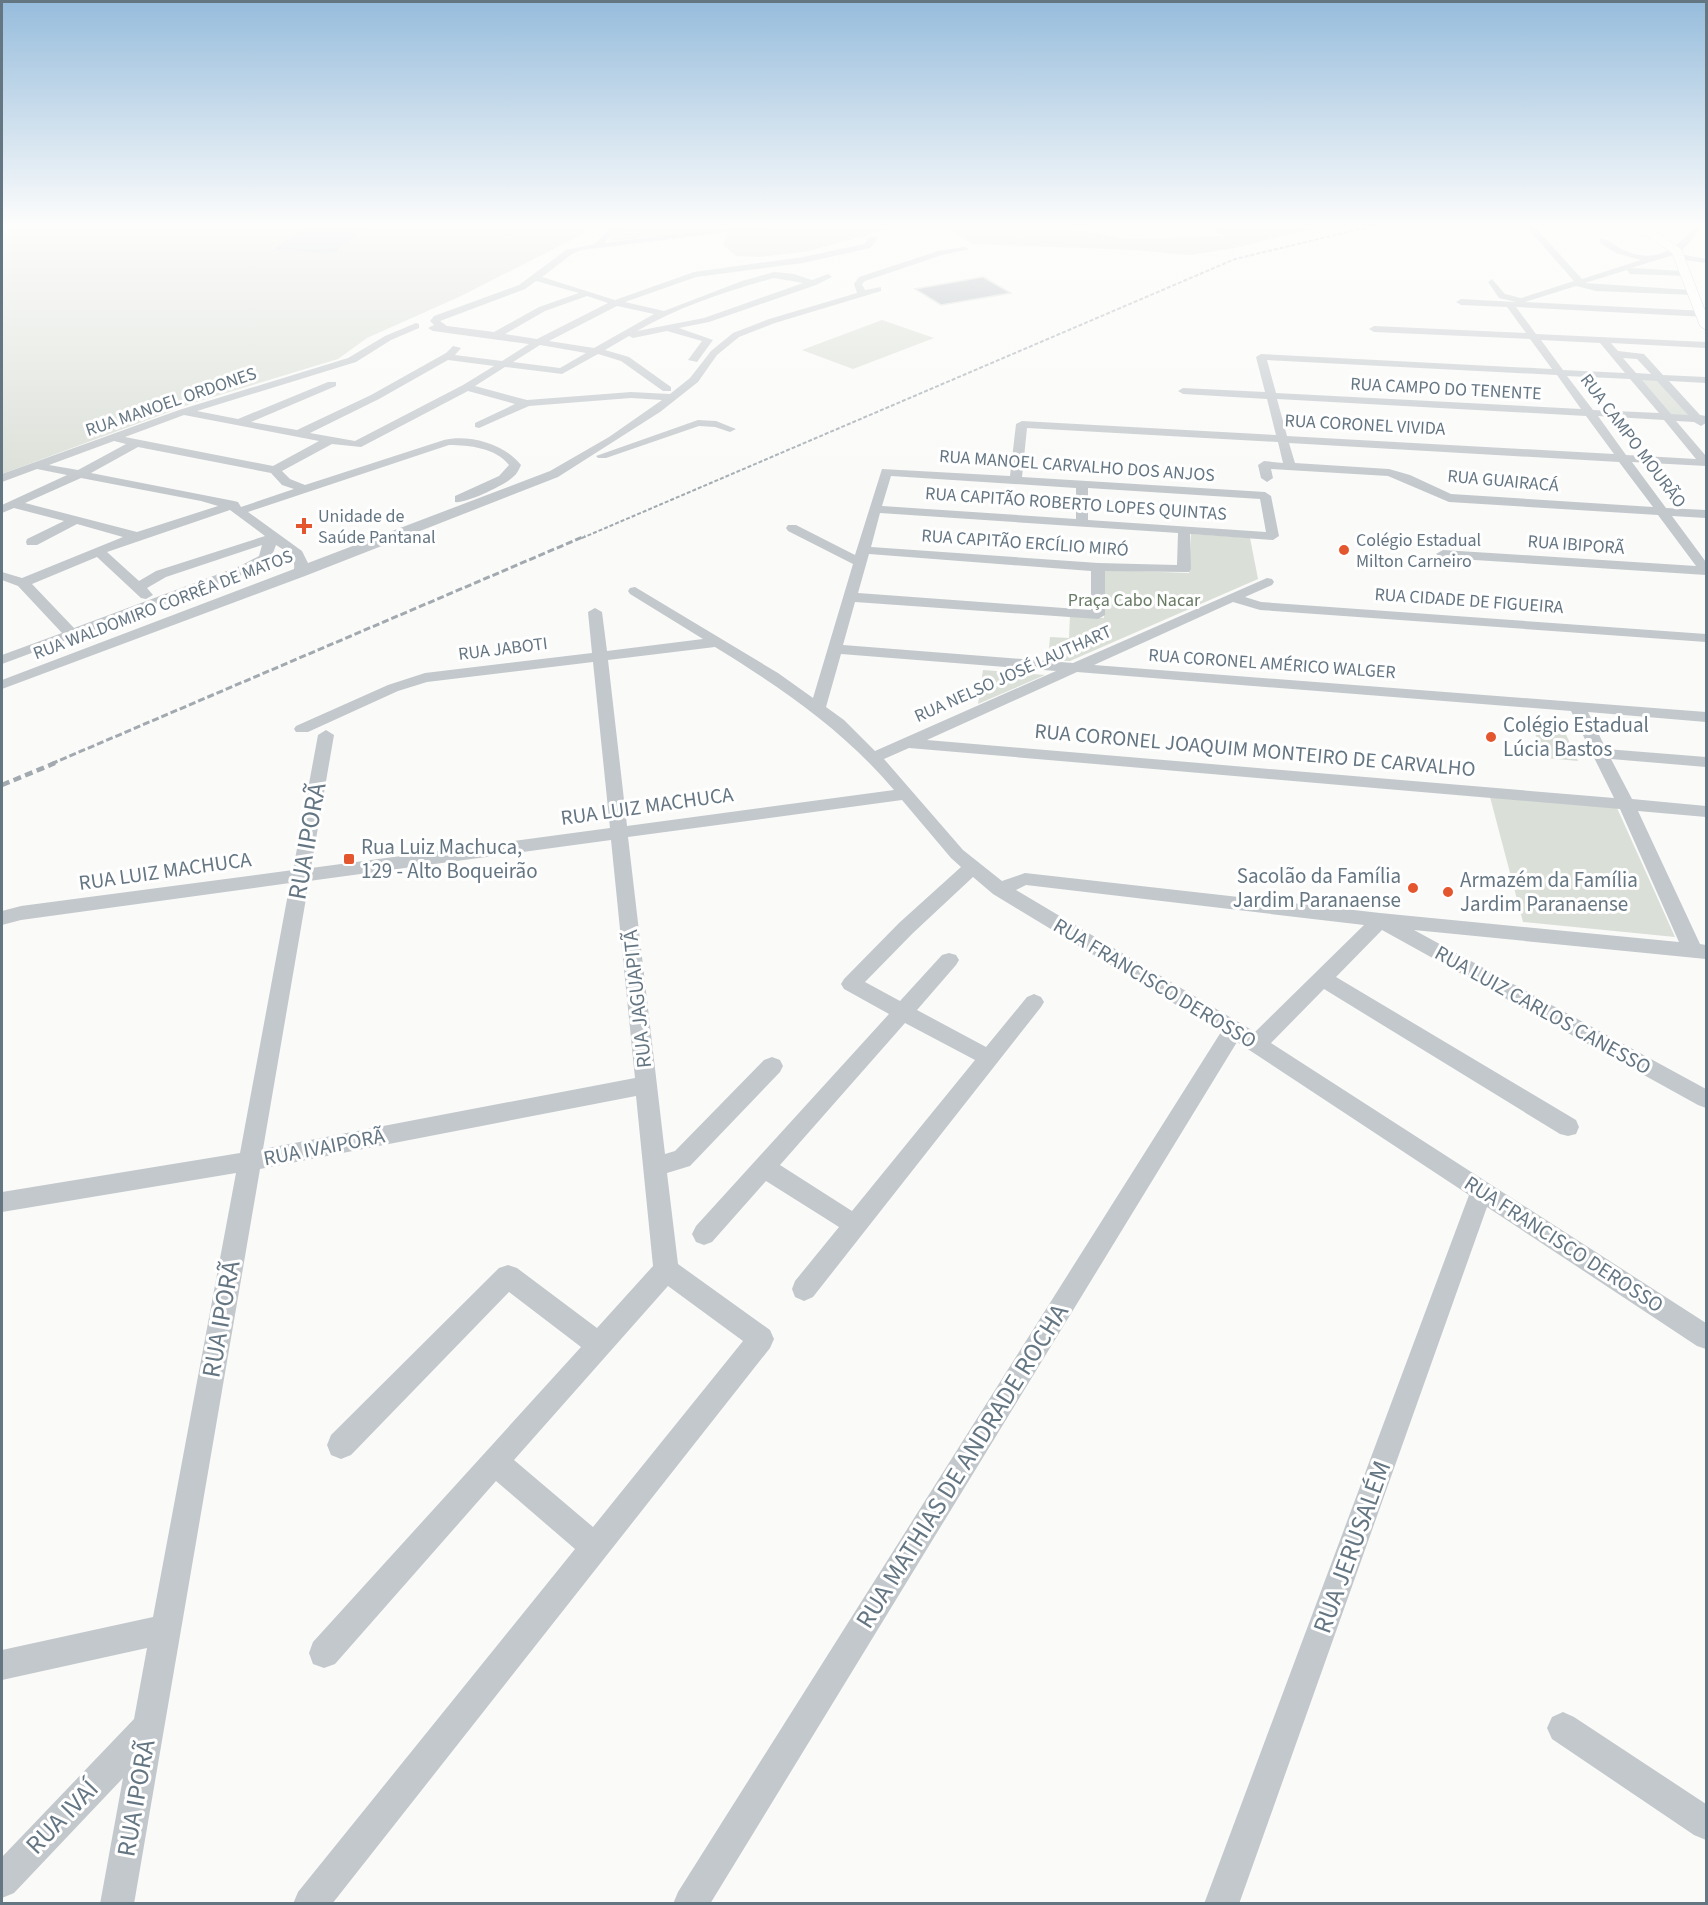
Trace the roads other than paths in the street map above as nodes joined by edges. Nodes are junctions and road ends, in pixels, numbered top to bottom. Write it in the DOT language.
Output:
graph roads {
  1 [pos="454,312"];
  2 [pos="537,312"];
  3 [pos="598,312"];
  4 [pos="659,312"];
  5 [pos="667,312"];
  6 [pos="729,312"];
  7 [pos="804,312"];
  8 [pos="1520,312"];
  9 [pos="664,313"];
  10 [pos="699,322"];
  11 [pos="444,329"];
  12 [pos="668,329"];
  13 [pos="1374,329"];
  14 [pos="462,330"];
  15 [pos="496,335"];
  16 [pos="624,336"];
  17 [pos="1533,336"];
  18 [pos="1603,340"];
  19 [pos="537,343"];
  20 [pos="1707,345"];
  21 [pos="596,351"];
  22 [pos="1616,354"];
  23 [pos="446,357"];
  24 [pos="502,365"];
  25 [pos="686,369"];
  26 [pos="1560,373"];
  27 [pos="1634,377"];
  28 [pos="1660,378"];
  29 [pos="1707,380"];
  30 [pos="332,384"];
  31 [pos="467,387"];
  32 [pos="669,391"];
  33 [pos="1184,391"];
  34 [pos="1271,395"];
  35 [pos="527,403"];
  36 [pos="183,412"];
  37 [pos="1590,413"];
  38 [pos="1668,417"];
  39 [pos="1702,419"];
  40 [pos="238,423"];
  41 [pos="479,425"];
  42 [pos="729,429"];
  43 [pos="1707,430"];
  44 [pos="298,434"];
  45 [pos="116,438"];
  46 [pos="1283,439"];
  47 [pos="330,440"];
  48 [pos="135,444"];
  49 [pos="1690,444"];
  50 [pos="1707,445"];
  51 [pos="1623,458"];
  52 [pos="1707,463"];
  53 [pos="37,466"];
  54 [pos="1290,467"];
  55 [pos="275,470"];
  56 [pos="1266,472"];
  57 [pos="80,474"];
  58 [pos="554,474"];
  59 [pos="2,478"];
  60 [pos="1016,480"];
  61 [pos="286,482"];
  62 [pos="1082,484"];
  63 [pos="304,489"];
  64 [pos="7,506"];
  65 [pos="236,508"];
  66 [pos="875,509"];
  67 [pos="1662,511"];
  68 [pos="1707,514"];
  69 [pos="444,517"];
  70 [pos="76,520"];
  71 [pos="1082,523"];
  72 [pos="792,528"];
  73 [pos="1184,530"];
  74 [pos="136,536"];
  75 [pos="1274,536"];
  76 [pos="275,537"];
  77 [pos="32,542"];
  78 [pos="98,551"];
  79 [pos="1443,554"];
  80 [pos="862,557"];
  81 [pos="1098,567"];
  82 [pos="1707,571"];
  83 [pos="300,573"];
  84 [pos="9,580"];
  85 [pos="1267,582"];
  86 [pos="138,588"];
  87 [pos="635,591"];
  88 [pos="850,597"];
  89 [pos="1231,597"];
  90 [pos="155,603"];
  91 [pos="595,612"];
  92 [pos="71,634"];
  93 [pos="1707,638"];
  94 [pos="717,642"];
  95 [pos="835,649"];
  96 [pos="599,656"];
  97 [pos="2,660"];
  98 [pos="1074,668"];
  99 [pos="2,685"];
  100 [pos="818,707"];
  101 [pos="1577,707"];
  102 [pos="1707,717"];
  103 [pos="314,732"];
  104 [pos="907,743"];
  105 [pos="1600,753"];
  106 [pos="873,758"];
  107 [pos="1707,762"];
  108 [pos="906,794"];
  109 [pos="1626,804"];
  110 [pos="1707,811"];
  111 [pos="619,833"];
  112 [pos="972,867"];
  113 [pos="301,876"];
  114 [pos="1000,889"];
  115 [pos="2,918"];
  116 [pos="1380,920"];
  117 [pos="1700,952"];
  118 [pos="949,960"];
  119 [pos="1322,978"];
  120 [pos="1034,1002"];
  121 [pos="903,1012"];
  122 [pos="1234,1029"];
  123 [pos="1257,1044"];
  124 [pos="989,1058"];
  125 [pos="772,1066"];
  126 [pos="646,1085"];
  127 [pos="1707,1099"];
  128 [pos="1568,1127"];
  129 [pos="250,1161"];
  130 [pos="655,1167"];
  131 [pos="764,1167"];
  132 [pos="1482,1190"];
  133 [pos="2,1202"];
  134 [pos="855,1225"];
  135 [pos="704,1234"];
  136 [pos="666,1270"];
  137 [pos="804,1290"];
  138 [pos="1707,1337"];
  139 [pos="599,1345"];
  140 [pos="341,1445"];
  141 [pos="495,1462"];
  142 [pos="595,1547"];
  143 [pos="166,1629"];
  144 [pos="324,1653"];
  145 [pos="2,1665"];
  146 [pos="148,1728"];
  147 [pos="1563,1728"];
  148 [pos="1707,1823"];
  149 [pos="2,1881"];
  150 [pos="117,1904"];
  151 [pos="310,1904"];
  152 [pos="690,1904"];
  153 [pos="1221,1904"];
  1 -- 11 [label="street"];
  2 -- 15 [label="street"];
  3 -- 19 [label="street"];
  4 -- 9 [label="street"];
  5 -- 9 [label="street"];
  6 -- 10 [label="street"];
  7 -- 32 [label="street, RUA WALDOMIRO CORRÊA DE MATOS"];
  8 -- 17 [label="street, RUA CAMPO MOURÃO"];
  9 -- 10 [label="street"];
  9 -- 16 [label="street"];
  10 -- 12 [label="street"];
  11 -- 14 [label="street"];
  11 -- 36 [label="street, RUA MANOEL ORDONES"];
  12 -- 16 [label="street"];
  12 -- 25 [label="street"];
  13 -- 17 [label="street"];
  14 -- 15 [label="street"];
  14 -- 23 [label="street"];
  15 -- 19 [label="street"];
  16 -- 21 [label="street"];
  17 -- 18 [label="street"];
  17 -- 26 [label="street, RUA CAMPO MOURÃO"];
  18 -- 20 [label="street"];
  18 -- 22 [label="street"];
  19 -- 21 [label="street"];
  19 -- 24 [label="street"];
  21 -- 24 [label="street"];
  21 -- 32 [label="street"];
  22 -- 27 [label="street"];
  22 -- 28 [label="street"];
  23 -- 24 [label="street"];
  23 -- 44 [label="street"];
  24 -- 31 [label="street"];
  26 -- 27 [label="street"];
  26 -- 34 [label="street"];
  26 -- 37 [label="street, RUA CAMPO MOURÃO"];
  27 -- 28 [label="street"];
  27 -- 38 [label="street"];
  28 -- 29 [label="street"];
  28 -- 39 [label="street"];
  30 -- 40 [label="street"];
  31 -- 35 [label="street"];
  31 -- 47 [label="street"];
  32 -- 35 [label="street"];
  32 -- 58 [label="street, RUA WALDOMIRO CORRÊA DE MATOS"];
  33 -- 34 [label="street, RUA CAMPO DO TENENTE"];
  34 -- 37 [label="street, RUA CAMPO DO TENENTE"];
  34 -- 46 [label="street"];
  35 -- 41 [label="street"];
  36 -- 40 [label="street"];
  36 -- 45 [label="street, RUA MANOEL ORDONES"];
  37 -- 38 [label="street, RUA CAMPO DO TENENTE"];
  37 -- 51 [label="street, RUA CAMPO MOURÃO"];
  38 -- 39 [label="street, RUA CAMPO DO TENENTE"];
  38 -- 49 [label="street"];
  39 -- 43 [label="street"];
  40 -- 44 [label="street"];
  42 -- 58 [label="street"];
  44 -- 47 [label="street"];
  45 -- 48 [label="street"];
  45 -- 53 [label="street, RUA MANOEL ORDONES"];
  46 -- 51 [label="street, RUA CORONEL VIVIDA"];
  46 -- 54 [label="street"];
  46 -- 60 [label="street, RUA CORONEL VIVIDA"];
  47 -- 55 [label="street"];
  48 -- 55 [label="street"];
  48 -- 57 [label="street"];
  49 -- 50 [label="street"];
  49 -- 52 [label="street"];
  51 -- 52 [label="street, RUA CORONEL VIVIDA"];
  51 -- 67 [label="street, RUA CAMPO MOURÃO"];
  53 -- 57 [label="street"];
  53 -- 59 [label="street, RUA MANOEL ORDONES"];
  54 -- 56 [label="street, RUA GUAIRACÁ"];
  54 -- 67 [label="street, RUA GUAIRACÁ"];
  55 -- 61 [label="street"];
  57 -- 64 [label="street"];
  57 -- 65 [label="street"];
  58 -- 69 [label="street, RUA WALDOMIRO CORRÊA DE MATOS"];
  60 -- 62 [label="street, RUA MANOEL CARVALHO DOS ANJOS"];
  60 -- 66 [label="street, RUA MANOEL CARVALHO DOS ANJOS"];
  61 -- 63 [label="street"];
  61 -- 65 [label="street"];
  62 -- 71 [label="street"];
  62 -- 75 [label="street, RUA MANOEL CARVALHO DOS ANJOS"];
  63 -- 65 [label="street"];
  63 -- 69 [label="street"];
  64 -- 70 [label="street"];
  65 -- 74 [label="street"];
  65 -- 76 [label="street"];
  66 -- 71 [label="street, RUA CAPITÃO ROBERTO LOPES QUINTAS"];
  66 -- 80 [label="street"];
  67 -- 68 [label="street, RUA GUAIRACÁ"];
  67 -- 82 [label="street, RUA CAMPO MOURÃO"];
  69 -- 83 [label="street, RUA WALDOMIRO CORRÊA DE MATOS"];
  70 -- 74 [label="street"];
  70 -- 77 [label="street"];
  71 -- 73 [label="street, RUA CAPITÃO ROBERTO LOPES QUINTAS"];
  72 -- 80 [label="street"];
  73 -- 75 [label="street, RUA CAPITÃO ROBERTO LOPES QUINTAS"];
  73 -- 81 [label="street, RUA CAPITÃO ERCÍLIO MIRÓ"];
  74 -- 78 [label="street"];
  76 -- 83 [label="street"];
  76 -- 86 [label="street"];
  76 -- 90 [label="street"];
  78 -- 84 [label="street"];
  78 -- 86 [label="street"];
  79 -- 82 [label="street, RUA IBIPORÃ"];
  80 -- 81 [label="street, RUA CAPITÃO ERCÍLIO MIRÓ"];
  80 -- 88 [label="street"];
  81 -- 88 [label="street"];
  83 -- 99 [label="street, RUA WALDOMIRO CORRÊA DE MATOS"];
  84 -- 92 [label="street"];
  85 -- 89 [label="street, RUA NELSO JOSÉ LAUTHART"];
  86 -- 90 [label="street"];
  87 -- 94 [label="street, RUA FRANCISCO DEROSSO"];
  88 -- 95 [label="street"];
  89 -- 93 [label="street, RUA CIDADE DE FIGUEIRA"];
  89 -- 98 [label="street, RUA NELSO JOSÉ LAUTHART"];
  90 -- 92 [label="street"];
  91 -- 96 [label="street, RUA JAGUAPITÃ"];
  92 -- 97 [label="street"];
  94 -- 96 [label="street, RUA JABOTI"];
  94 -- 100 [label="street, RUA FRANCISCO DEROSSO"];
  95 -- 98 [label="street, RUA CORONEL AMÉRICO WALGER"];
  95 -- 100 [label="street"];
  96 -- 103 [label="street, RUA JABOTI"];
  96 -- 111 [label="street, RUA JAGUAPITÃ"];
  98 -- 101 [label="street, RUA CORONEL AMÉRICO WALGER"];
  98 -- 104 [label="street, RUA NELSO JOSÉ LAUTHART"];
  100 -- 106 [label="street, RUA FRANCISCO DEROSSO"];
  101 -- 102 [label="street, RUA CORONEL AMÉRICO WALGER"];
  101 -- 105 [label="street"];
  103 -- 113 [label="street, RUA IPORÃ"];
  104 -- 106 [label="street, RUA NELSO JOSÉ LAUTHART"];
  104 -- 109 [label="street, RUA CORONEL JOAQUIM MONTEIRO DE CARVALHO"];
  105 -- 107 [label="street"];
  105 -- 109 [label="street"];
  106 -- 108 [label="street, RUA FRANCISCO DEROSSO"];
  108 -- 111 [label="street, RUA LUIZ MACHUCA"];
  108 -- 112 [label="street, RUA FRANCISCO DEROSSO"];
  109 -- 110 [label="street, RUA CORONEL JOAQUIM MONTEIRO DE CARVALHO"];
  109 -- 117 [label="street"];
  111 -- 113 [label="street, RUA LUIZ MACHUCA"];
  111 -- 126 [label="street, RUA JAGUAPITÃ"];
  112 -- 114 [label="street, RUA FRANCISCO DEROSSO"];
  112 -- 121 [label="street"];
  113 -- 115 [label="street, RUA LUIZ MACHUCA"];
  113 -- 129 [label="street, RUA IPORÃ"];
  114 -- 116 [label="street"];
  114 -- 122 [label="street, RUA FRANCISCO DEROSSO"];
  116 -- 117 [label="street"];
  116 -- 119 [label="street"];
  116 -- 127 [label="street, RUA LUIZ CARLOS CANESSO"];
  118 -- 121 [label="street"];
  119 -- 123 [label="street"];
  119 -- 128 [label="street"];
  120 -- 124 [label="street"];
  121 -- 124 [label="street"];
  121 -- 131 [label="street"];
  122 -- 123 [label="street, RUA FRANCISCO DEROSSO"];
  122 -- 152 [label="street, RUA MATHIAS DE ANDRADE ROCHA"];
  123 -- 132 [label="street, RUA FRANCISCO DEROSSO"];
  124 -- 134 [label="street"];
  125 -- 130 [label="street"];
  126 -- 129 [label="street, RUA IVAIPORÃ"];
  126 -- 130 [label="street, RUA JAGUAPITÃ"];
  129 -- 133 [label="street, RUA IVAIPORÃ"];
  129 -- 143 [label="street, RUA IPORÃ"];
  130 -- 136 [label="street, RUA JAGUAPITÃ"];
  131 -- 134 [label="street"];
  131 -- 135 [label="street"];
  132 -- 138 [label="street, RUA FRANCISCO DEROSSO"];
  132 -- 153 [label="street, RUA JERUSALÉM"];
  134 -- 137 [label="street"];
  136 -- 139 [label="street"];
  136 -- 142 [label="street"];
  139 -- 140 [label="street"];
  139 -- 141 [label="street"];
  141 -- 142 [label="street"];
  141 -- 144 [label="street"];
  142 -- 151 [label="street"];
  143 -- 145 [label="street"];
  143 -- 146 [label="street, RUA IPORÃ"];
  146 -- 149 [label="street, RUA IVAÍ"];
  146 -- 150 [label="street, RUA IPORÃ"];
  147 -- 148 [label="street"];
}
